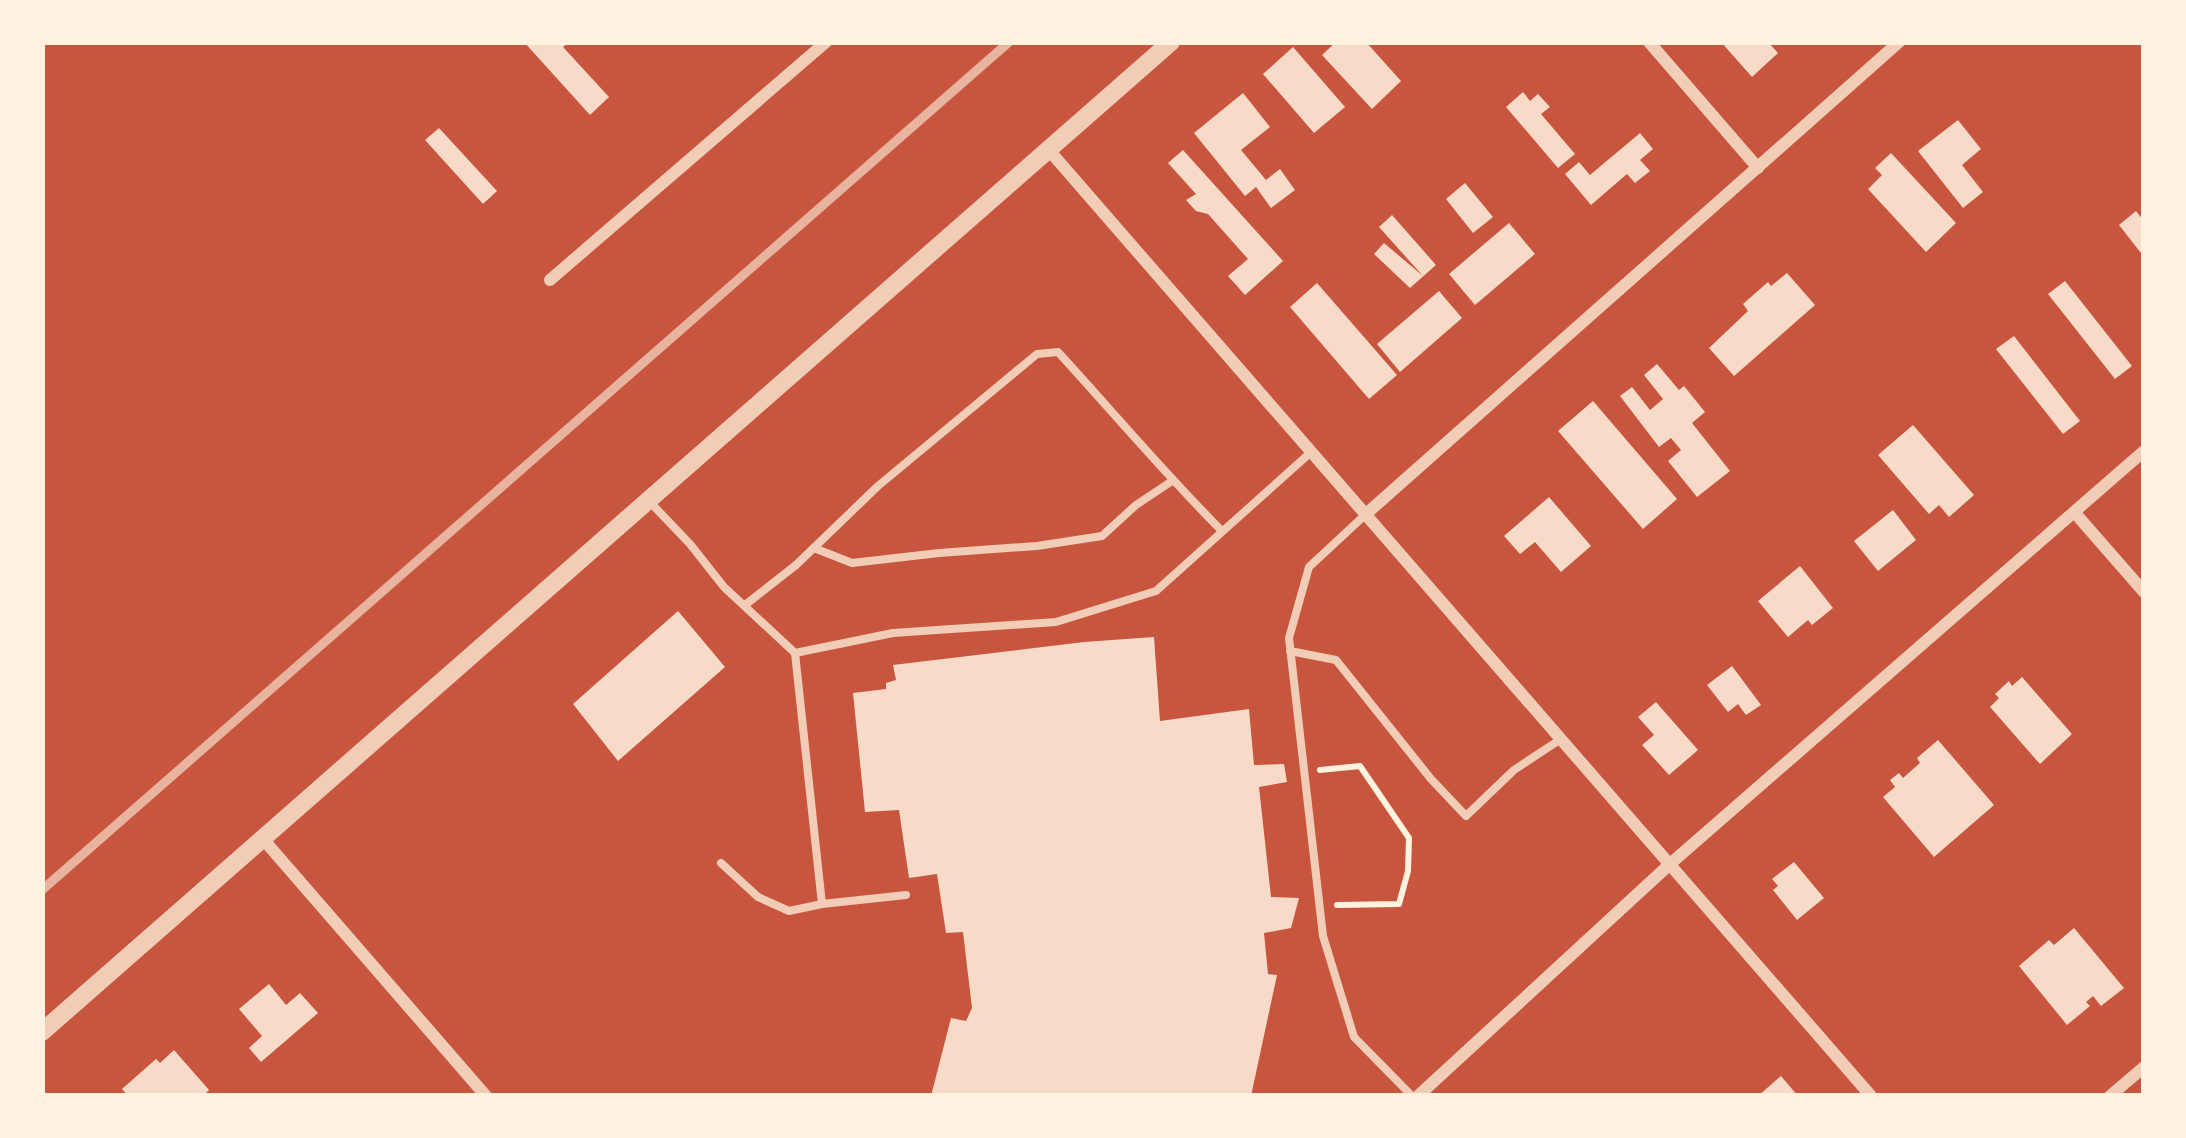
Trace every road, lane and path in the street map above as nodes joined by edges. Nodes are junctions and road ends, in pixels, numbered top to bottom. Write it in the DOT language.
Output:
graph roads {
  1 [pos="826,42"];
  2 [pos="1171,42"];
  3 [pos="1648,42"];
  4 [pos="1899,42"];
  5 [pos="1048,149"];
  6 [pos="1758,168"];
  7 [pos="550,280"];
  8 [pos="1312,452"];
  9 [pos="2144,452"];
  10 [pos="1172,481"];
  11 [pos="648,500"];
  12 [pos="2074,513"];
  13 [pos="1366,514"];
  14 [pos="1222,531"];
  15 [pos="814,548"];
  16 [pos="2144,592"];
  17 [pos="745,605"];
  18 [pos="1290,651"];
  19 [pos="795,653"];
  20 [pos="1561,739"];
  21 [pos="1304,772"];
  22 [pos="262,839"];
  23 [pos="721,863"];
  24 [pos="1670,864"];
  25 [pos="906,895"];
  26 [pos="822,904"];
  27 [pos="1321,905"];
  28 [pos="42,1032"];
  29 [pos="2144,1067"];
  30 [pos="486,1096"];
  31 [pos="1415,1096"];
  32 [pos="1870,1096"];
  33 [pos="2110,1096"];
  1 -- 7 [label="street"];
  2 -- 5 [label="street"];
  3 -- 6 [label="street"];
  4 -- 6 [label="street"];
  5 -- 8 [label="street"];
  5 -- 11 [label="street"];
  6 -- 13 [label="street"];
  8 -- 13 [label="street"];
  8 -- 14 [label="lane"];
  9 -- 12 [label="street"];
  10 -- 14 [label="lane"];
  10 -- 15 [label="lane"];
  10 -- 15 [label="lane"];
  11 -- 17 [label="lane"];
  11 -- 22 [label="street"];
  12 -- 16 [label="street"];
  12 -- 24 [label="street"];
  13 -- 18 [label="lane"];
  13 -- 20 [label="street"];
  14 -- 19 [label="lane"];
  15 -- 17 [label="lane"];
  17 -- 19 [label="lane"];
  18 -- 20 [label="lane"];
  18 -- 21 [label="lane"];
  19 -- 26 [label="lane"];
  20 -- 24 [label="street"];
  21 -- 27 [label="lane"];
  21 -- 27 [label="path"];
  22 -- 28 [label="street"];
  22 -- 30 [label="street"];
  23 -- 26 [label="lane"];
  24 -- 31 [label="street"];
  24 -- 32 [label="street"];
  25 -- 26 [label="lane"];
  27 -- 31 [label="lane"];
  29 -- 33 [label="street"];
}
